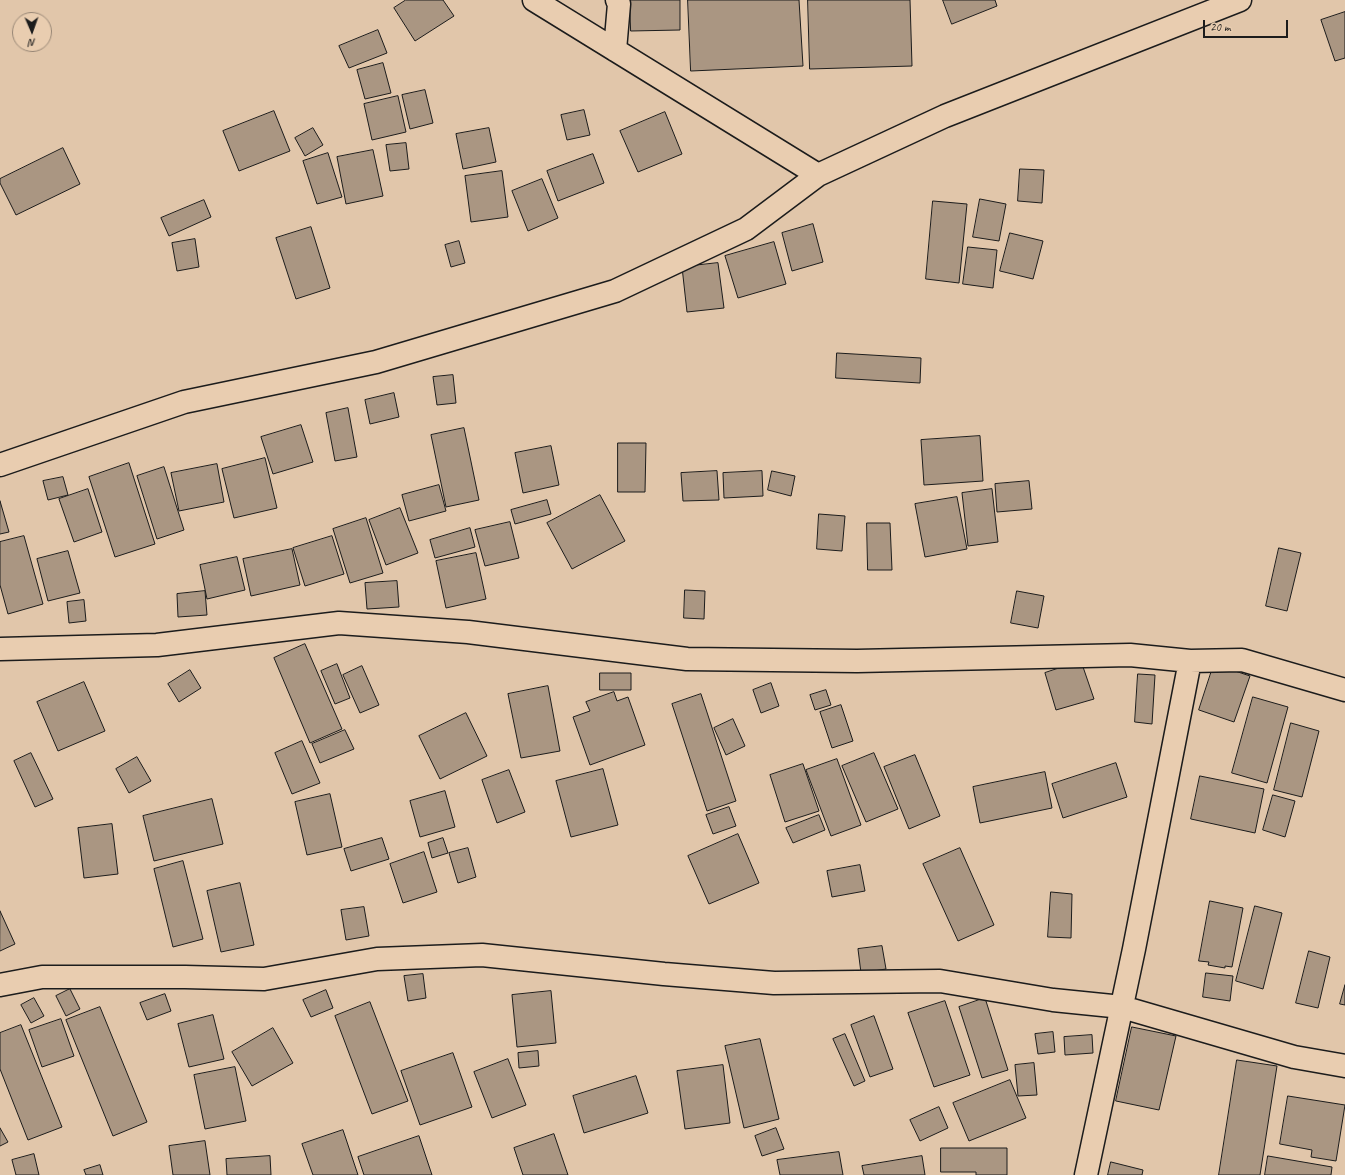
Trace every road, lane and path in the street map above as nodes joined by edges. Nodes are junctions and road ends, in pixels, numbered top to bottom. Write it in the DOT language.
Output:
graph roads {
  1 [pos="534,0"];
  2 [pos="617,0"];
  3 [pos="1240,0"];
  4 [pos="615,50"];
  5 [pos="818,175"];
  6 [pos="0,465"];
  7 [pos="0,649"];
  8 [pos="1190,661"];
  9 [pos="1345,690"];
  10 [pos="0,985"];
  11 [pos="1122,1007"];
  12 [pos="1345,1066"];
  13 [pos="1086,1175"];
  1 -- 4 [label="street"];
  2 -- 4 [label="street"];
  3 -- 5 [label="street"];
  4 -- 5 [label="street"];
  5 -- 6 [label="street"];
  7 -- 8 [label="street"];
  8 -- 9 [label="street"];
  8 -- 11 [label="street"];
  10 -- 11 [label="street"];
  11 -- 12 [label="street"];
  11 -- 13 [label="street"];
}
